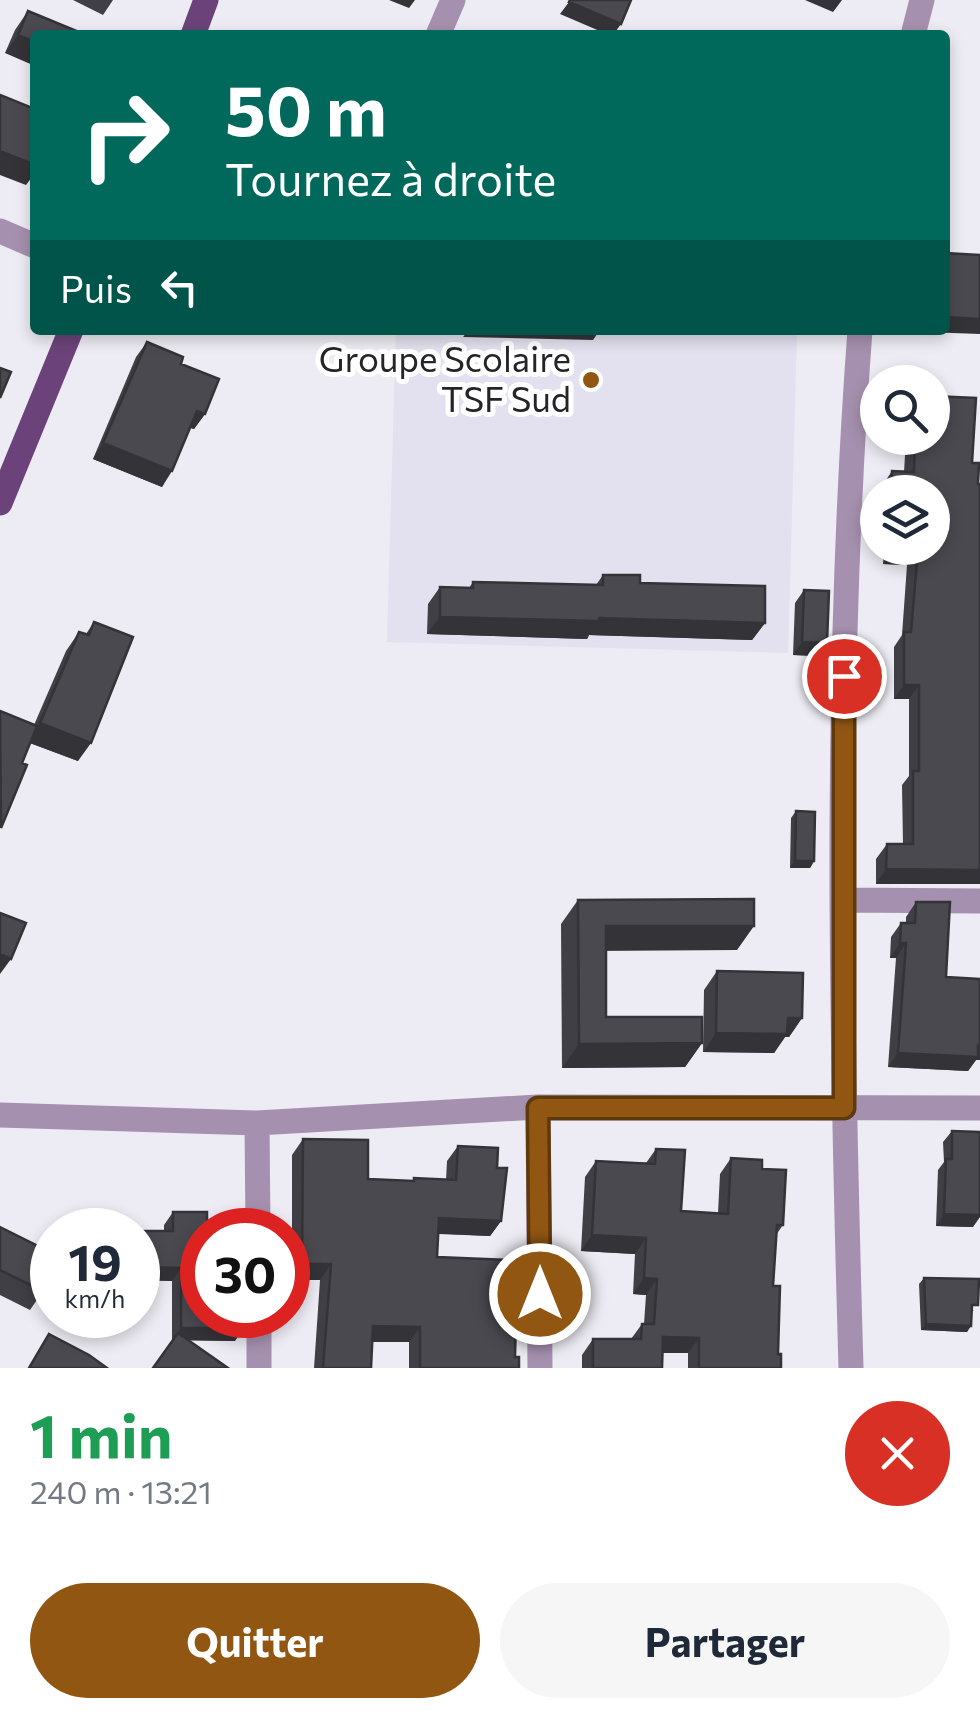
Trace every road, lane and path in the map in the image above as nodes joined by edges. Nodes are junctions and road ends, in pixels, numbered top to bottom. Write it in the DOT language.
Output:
graph roads {
  1 [pos="206,0"];
  2 [pos="453,0"];
  3 [pos="922,0"];
  4 [pos="194,30"];
  5 [pos="440,30"];
  6 [pos="914,30"];
  7 [pos="0,231"];
  8 [pos="30,244"];
  9 [pos="69,335"];
  10 [pos="860,335"];
  11 [pos="0,503"];
  12 [pos="842,900"];
  13 [pos="980,900"];
  14 [pos="538,1108"];
  15 [pos="844,1108"];
  16 [pos="980,1108"];
  17 [pos="0,1114"];
  18 [pos="257,1123"];
  19 [pos="258,1208"];
  20 [pos="259,1338"];
  21 [pos="259,1368"];
  22 [pos="540,1368"];
  23 [pos="851,1368"];
  1 -- 4 [label="main road"];
  2 -- 5 [label="street"];
  3 -- 6 [label="street"];
  7 -- 8 [label="street"];
  9 -- 11 [label="main road"];
  10 -- 12 [label="street"];
  12 -- 13 [label="street"];
  12 -- 15 [label="street"];
  14 -- 15 [label="street"];
  14 -- 18 [label="street"];
  14 -- 22 [label="street"];
  15 -- 16 [label="street"];
  15 -- 23 [label="street"];
  17 -- 18 [label="street"];
  18 -- 19 [label="street"];
  20 -- 21 [label="street"];
}
